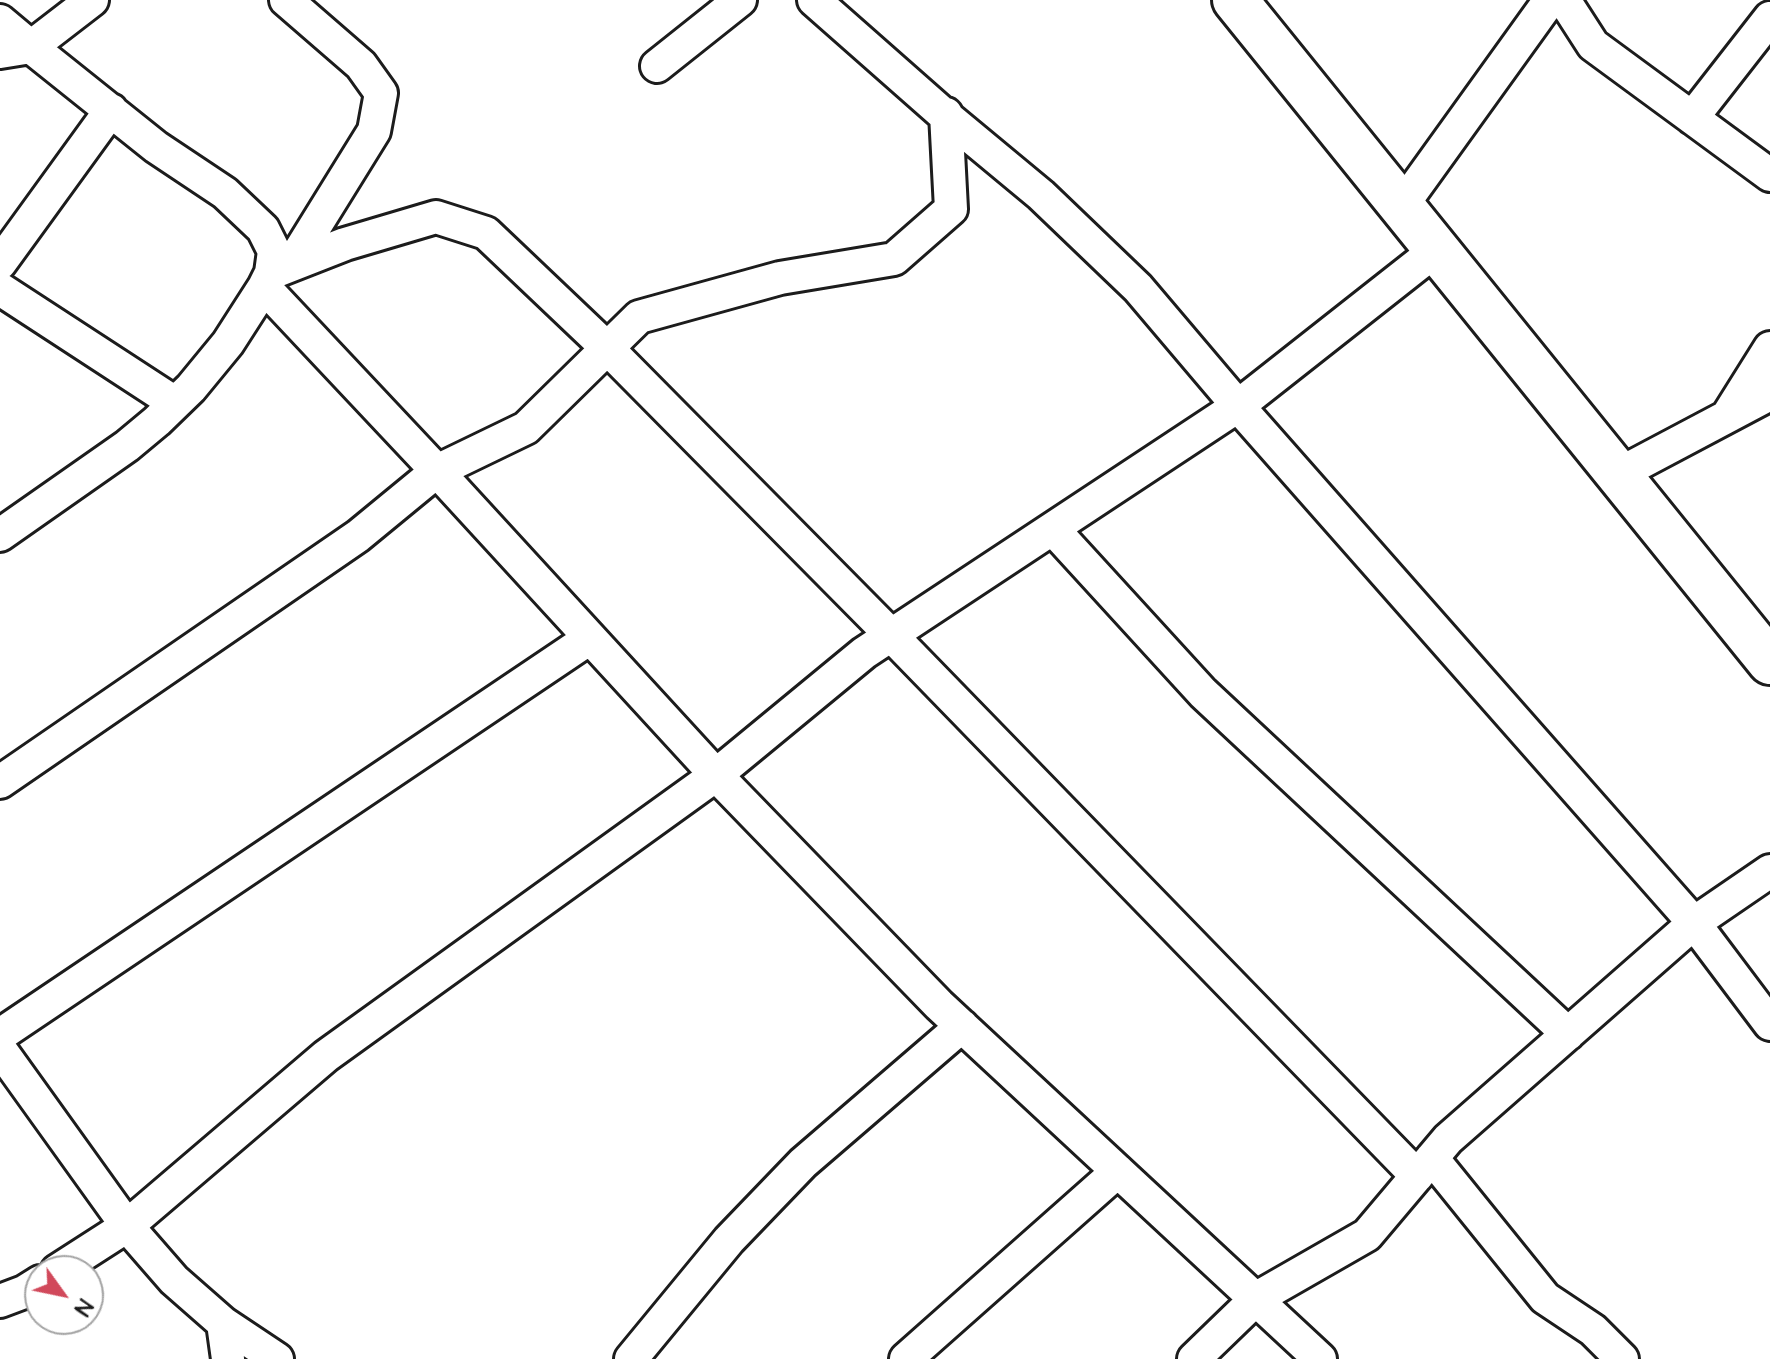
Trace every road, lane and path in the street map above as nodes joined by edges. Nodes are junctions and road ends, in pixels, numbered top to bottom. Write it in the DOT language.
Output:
graph roads {
  1 [pos="92,0"];
  2 [pos="286,0"];
  3 [pos="740,0"];
  4 [pos="814,0"];
  5 [pos="1235,0"];
  6 [pos="1550,0"];
  7 [pos="1564,0"];
  8 [pos="1770,18"];
  9 [pos="0,21"];
  10 [pos="16,49"];
  11 [pos="657,66"];
  12 [pos="111,110"];
  13 [pos="946,114"];
  14 [pos="1692,118"];
  15 [pos="1770,175"];
  16 [pos="1401,207"];
  17 [pos="1436,250"];
  18 [pos="0,263"];
  19 [pos="275,275"];
  20 [pos="0,289"];
  21 [pos="1770,348"];
  22 [pos="608,349"];
  23 [pos="1770,394"];
  24 [pos="175,403"];
  25 [pos="1238,406"];
  26 [pos="1726,417"];
  27 [pos="437,471"];
  28 [pos="1617,475"];
  29 [pos="1053,529"];
  30 [pos="0,535"];
  31 [pos="891,635"];
  32 [pos="590,638"];
  33 [pos="1770,662"];
  34 [pos="716,775"];
  35 [pos="0,782"];
  36 [pos="1770,871"];
  37 [pos="1694,923"];
  38 [pos="1770,1024"];
  39 [pos="962,1026"];
  40 [pos="1568,1034"];
  41 [pos="0,1035"];
  42 [pos="0,1049"];
  43 [pos="1425,1167"];
  44 [pos="1118,1171"];
  45 [pos="127,1226"];
  46 [pos="82,1255"];
  47 [pos="24,1292"];
  48 [pos="1257,1298"];
  49 [pos="0,1301"];
  50 [pos="223,1323"];
  51 [pos="228,1359"];
  52 [pos="277,1359"];
  53 [pos="631,1359"];
  54 [pos="906,1359"];
  55 [pos="1194,1359"];
  56 [pos="1320,1359"];
  57 [pos="1622,1359"];
  1 -- 10 [label="street"];
  2 -- 19 [label="street"];
  3 -- 11 [label="street"];
  4 -- 13 [label="street"];
  5 -- 16 [label="street"];
  6 -- 16 [label="street"];
  7 -- 14 [label="street"];
  8 -- 14 [label="street"];
  9 -- 10 [label="street"];
  10 -- 12 [label="street"];
  12 -- 18 [label="street"];
  12 -- 19 [label="street"];
  13 -- 22 [label="street"];
  13 -- 25 [label="street"];
  14 -- 15 [label="street"];
  16 -- 17 [label="street"];
  17 -- 25 [label="street"];
  17 -- 28 [label="street"];
  19 -- 22 [label="street"];
  19 -- 24 [label="street"];
  19 -- 27 [label="street"];
  20 -- 24 [label="street"];
  21 -- 26 [label="street"];
  22 -- 27 [label="street"];
  22 -- 31 [label="street"];
  23 -- 26 [label="street"];
  24 -- 30 [label="street"];
  25 -- 29 [label="street"];
  25 -- 37 [label="street"];
  26 -- 28 [label="street"];
  27 -- 32 [label="street"];
  27 -- 35 [label="street"];
  28 -- 33 [label="street"];
  29 -- 31 [label="street"];
  29 -- 40 [label="street"];
  31 -- 34 [label="street"];
  31 -- 43 [label="street"];
  32 -- 34 [label="street"];
  32 -- 41 [label="street"];
  34 -- 39 [label="street"];
  34 -- 45 [label="street"];
  36 -- 37 [label="street"];
  37 -- 38 [label="street"];
  37 -- 40 [label="street"];
  39 -- 44 [label="street"];
  39 -- 53 [label="street"];
  40 -- 43 [label="street"];
  42 -- 45 [label="street"];
  43 -- 48 [label="street"];
  43 -- 57 [label="street"];
  44 -- 48 [label="street"];
  44 -- 54 [label="street"];
  45 -- 46 [label="street"];
  45 -- 50 [label="street"];
  47 -- 49 [label="street"];
  48 -- 55 [label="street"];
  48 -- 56 [label="street"];
  50 -- 51 [label="street"];
  50 -- 52 [label="street"];
}
